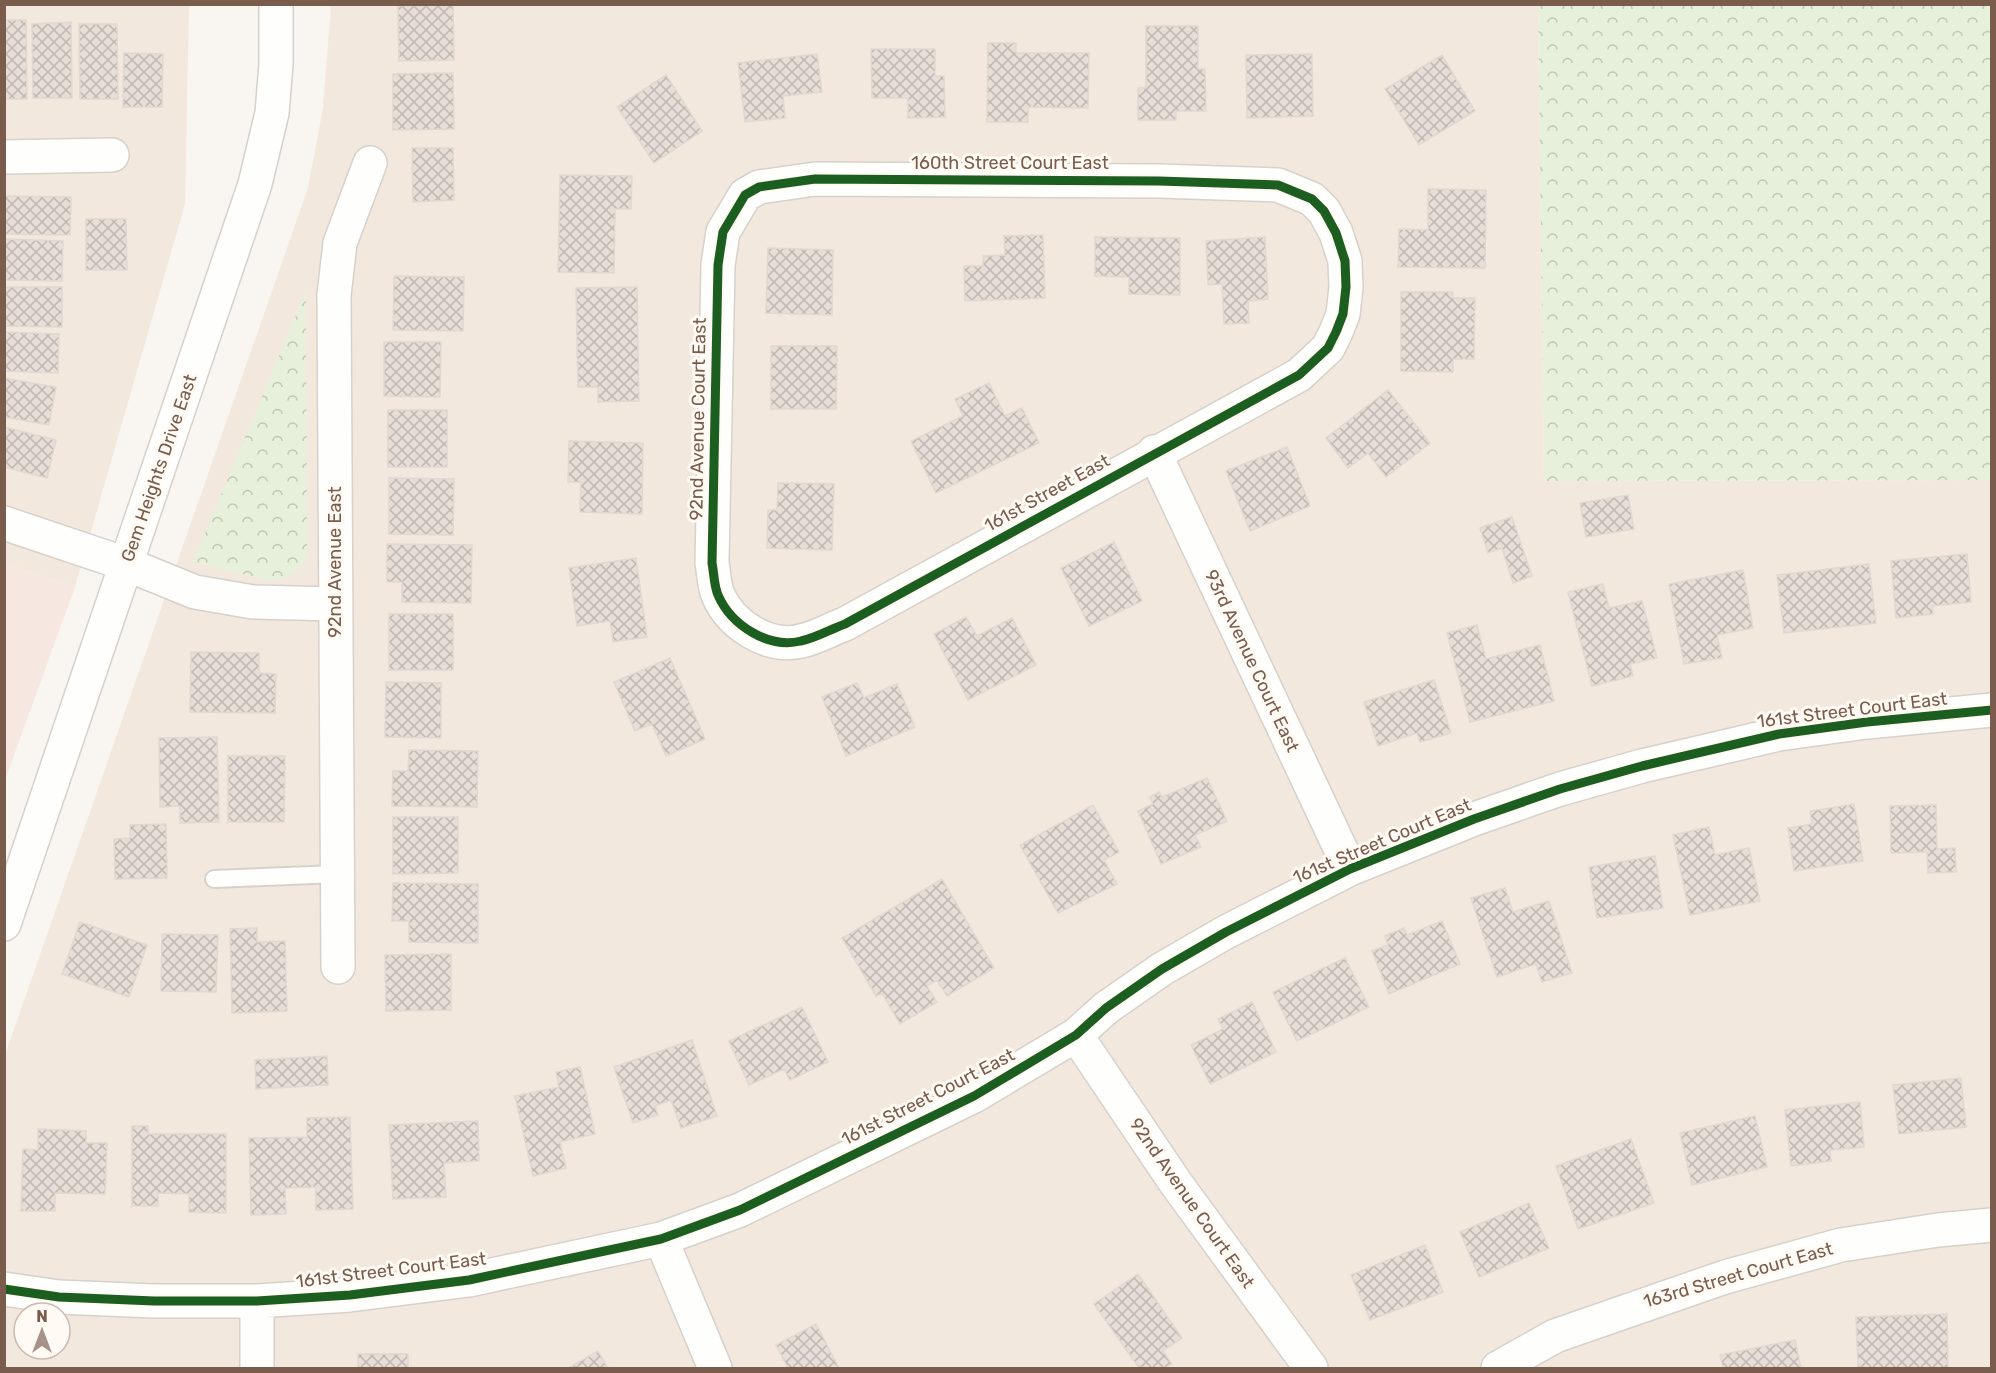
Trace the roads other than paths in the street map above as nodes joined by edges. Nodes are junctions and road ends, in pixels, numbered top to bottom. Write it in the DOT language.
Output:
graph roads {
  1 [pos="276,4"];
  2 [pos="112,155"];
  3 [pos="4,157"];
  4 [pos="370,163"];
  5 [pos="746,195"];
  6 [pos="1336,332"];
  7 [pos="1154,452"];
  8 [pos="4,523"];
  9 [pos="126,564"];
  10 [pos="336,604"];
  11 [pos="756,633"];
  12 [pos="1992,710"];
  13 [pos="1350,869"];
  14 [pos="337,874"];
  15 [pos="214,879"];
  16 [pos="5,918"];
  17 [pos="338,967"];
  18 [pos="1076,1035"];
  19 [pos="1992,1225"];
  20 [pos="661,1239"];
  21 [pos="4,1289"];
  22 [pos="257,1301"];
  23 [pos="257,1368"];
  24 [pos="715,1368"];
  25 [pos="1311,1368"];
  26 [pos="1498,1368"];
  1 -- 9 [label="street, Gem Heights Drive East"];
  2 -- 3 [label="street"];
  4 -- 10 [label="street, 92nd Avenue East"];
  5 -- 6 [label="street, 160th Street Court East"];
  5 -- 11 [label="street, 92nd Avenue Court East"];
  6 -- 7 [label="street, 161st Street East"];
  7 -- 11 [label="street, 161st Street East"];
  7 -- 13 [label="street, 93rd Avenue Court East"];
  8 -- 9 [label="street"];
  9 -- 10 [label="street"];
  9 -- 16 [label="street, Gem Heights Drive East"];
  10 -- 14 [label="street, 92nd Avenue East"];
  12 -- 13 [label="street, 161st Street Court East"];
  13 -- 18 [label="street, 161st Street Court East"];
  14 -- 15 [label="lane"];
  14 -- 17 [label="street, 92nd Avenue East"];
  18 -- 20 [label="street, 161st Street Court East"];
  18 -- 25 [label="street, 92nd Avenue Court East"];
  19 -- 26 [label="street, 163rd Street Court East"];
  20 -- 22 [label="street, 161st Street Court East"];
  20 -- 24 [label="street"];
  21 -- 22 [label="street, 161st Street Court East"];
  22 -- 23 [label="street"];
}
